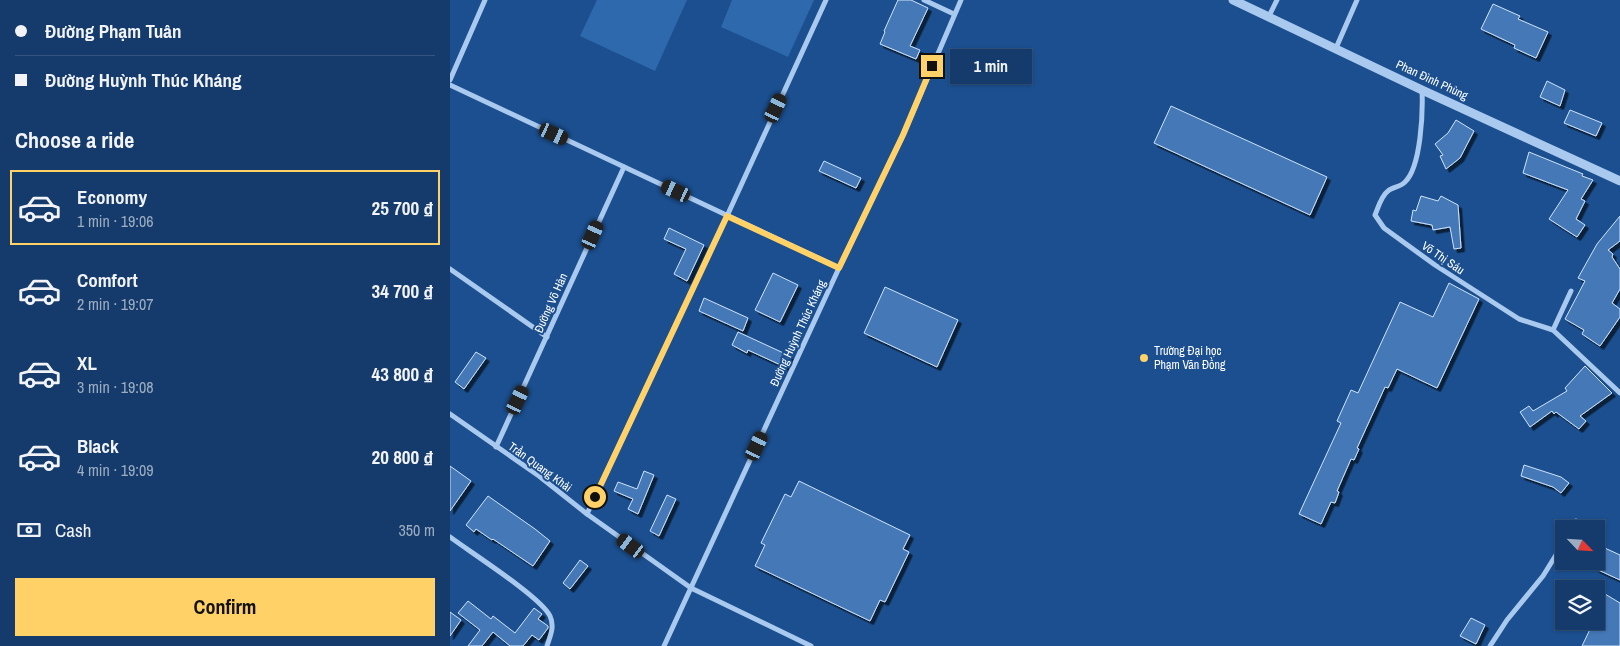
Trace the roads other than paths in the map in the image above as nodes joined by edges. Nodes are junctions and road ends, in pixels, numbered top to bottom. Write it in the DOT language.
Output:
graph roads {
  1 [pos="485,0"];
  2 [pos="826,0"];
  3 [pos="924,0"];
  4 [pos="960,0"];
  5 [pos="1234,0"];
  6 [pos="1277,0"];
  7 [pos="1357,0"];
  8 [pos="954,14"];
  9 [pos="1269,16"];
  10 [pos="1336,48"];
  11 [pos="450,78"];
  12 [pos="450,85"];
  13 [pos="1422,90"];
  14 [pos="624,167"];
  15 [pos="1620,181"];
  16 [pos="727,216"];
  17 [pos="839,268"];
  18 [pos="450,269"];
  19 [pos="1571,291"];
  20 [pos="1553,330"];
  21 [pos="547,337"];
  22 [pos="1619,390"];
  23 [pos="450,414"];
  24 [pos="496,447"];
  25 [pos="586,514"];
  26 [pos="450,537"];
  27 [pos="1555,557"];
  28 [pos="691,588"];
  29 [pos="547,646"];
  30 [pos="664,646"];
  31 [pos="811,646"];
  32 [pos="1490,646"];
  1 -- 11 [label="street"];
  2 -- 16 [label="street"];
  3 -- 8 [label="street"];
  4 -- 8 [label="street, Đường Huỳnh Thúc Kháng"];
  5 -- 9 [label="street, Phan Đình Phùng"];
  6 -- 9 [label="street"];
  7 -- 10 [label="street"];
  8 -- 17 [label="street, Đường Huỳnh Thúc Kháng"];
  9 -- 10 [label="street, Phan Đình Phùng"];
  10 -- 13 [label="street, Phan Đình Phùng"];
  12 -- 14 [label="street"];
  13 -- 15 [label="street, Phan Đình Phùng"];
  13 -- 20 [label="street, Võ Thị Sáu"];
  14 -- 16 [label="street"];
  14 -- 21 [label="street, Đường Võ Hàn"];
  16 -- 17 [label="street"];
  16 -- 25 [label="street"];
  17 -- 28 [label="street, Đường Huỳnh Thúc Kháng"];
  18 -- 21 [label="street"];
  19 -- 20 [label="street"];
  20 -- 22 [label="street, Võ Thị Sáu"];
  21 -- 24 [label="street, Đường Võ Hàn"];
  23 -- 24 [label="street, Trần Quang Khải"];
  24 -- 25 [label="street, Trần Quang Khải"];
  25 -- 28 [label="street, Trần Quang Khải"];
  26 -- 29 [label="street"];
  27 -- 32 [label="street"];
  28 -- 30 [label="street, Đường Huỳnh Thúc Kháng"];
  28 -- 31 [label="street, Trần Quang Khải"];
}
